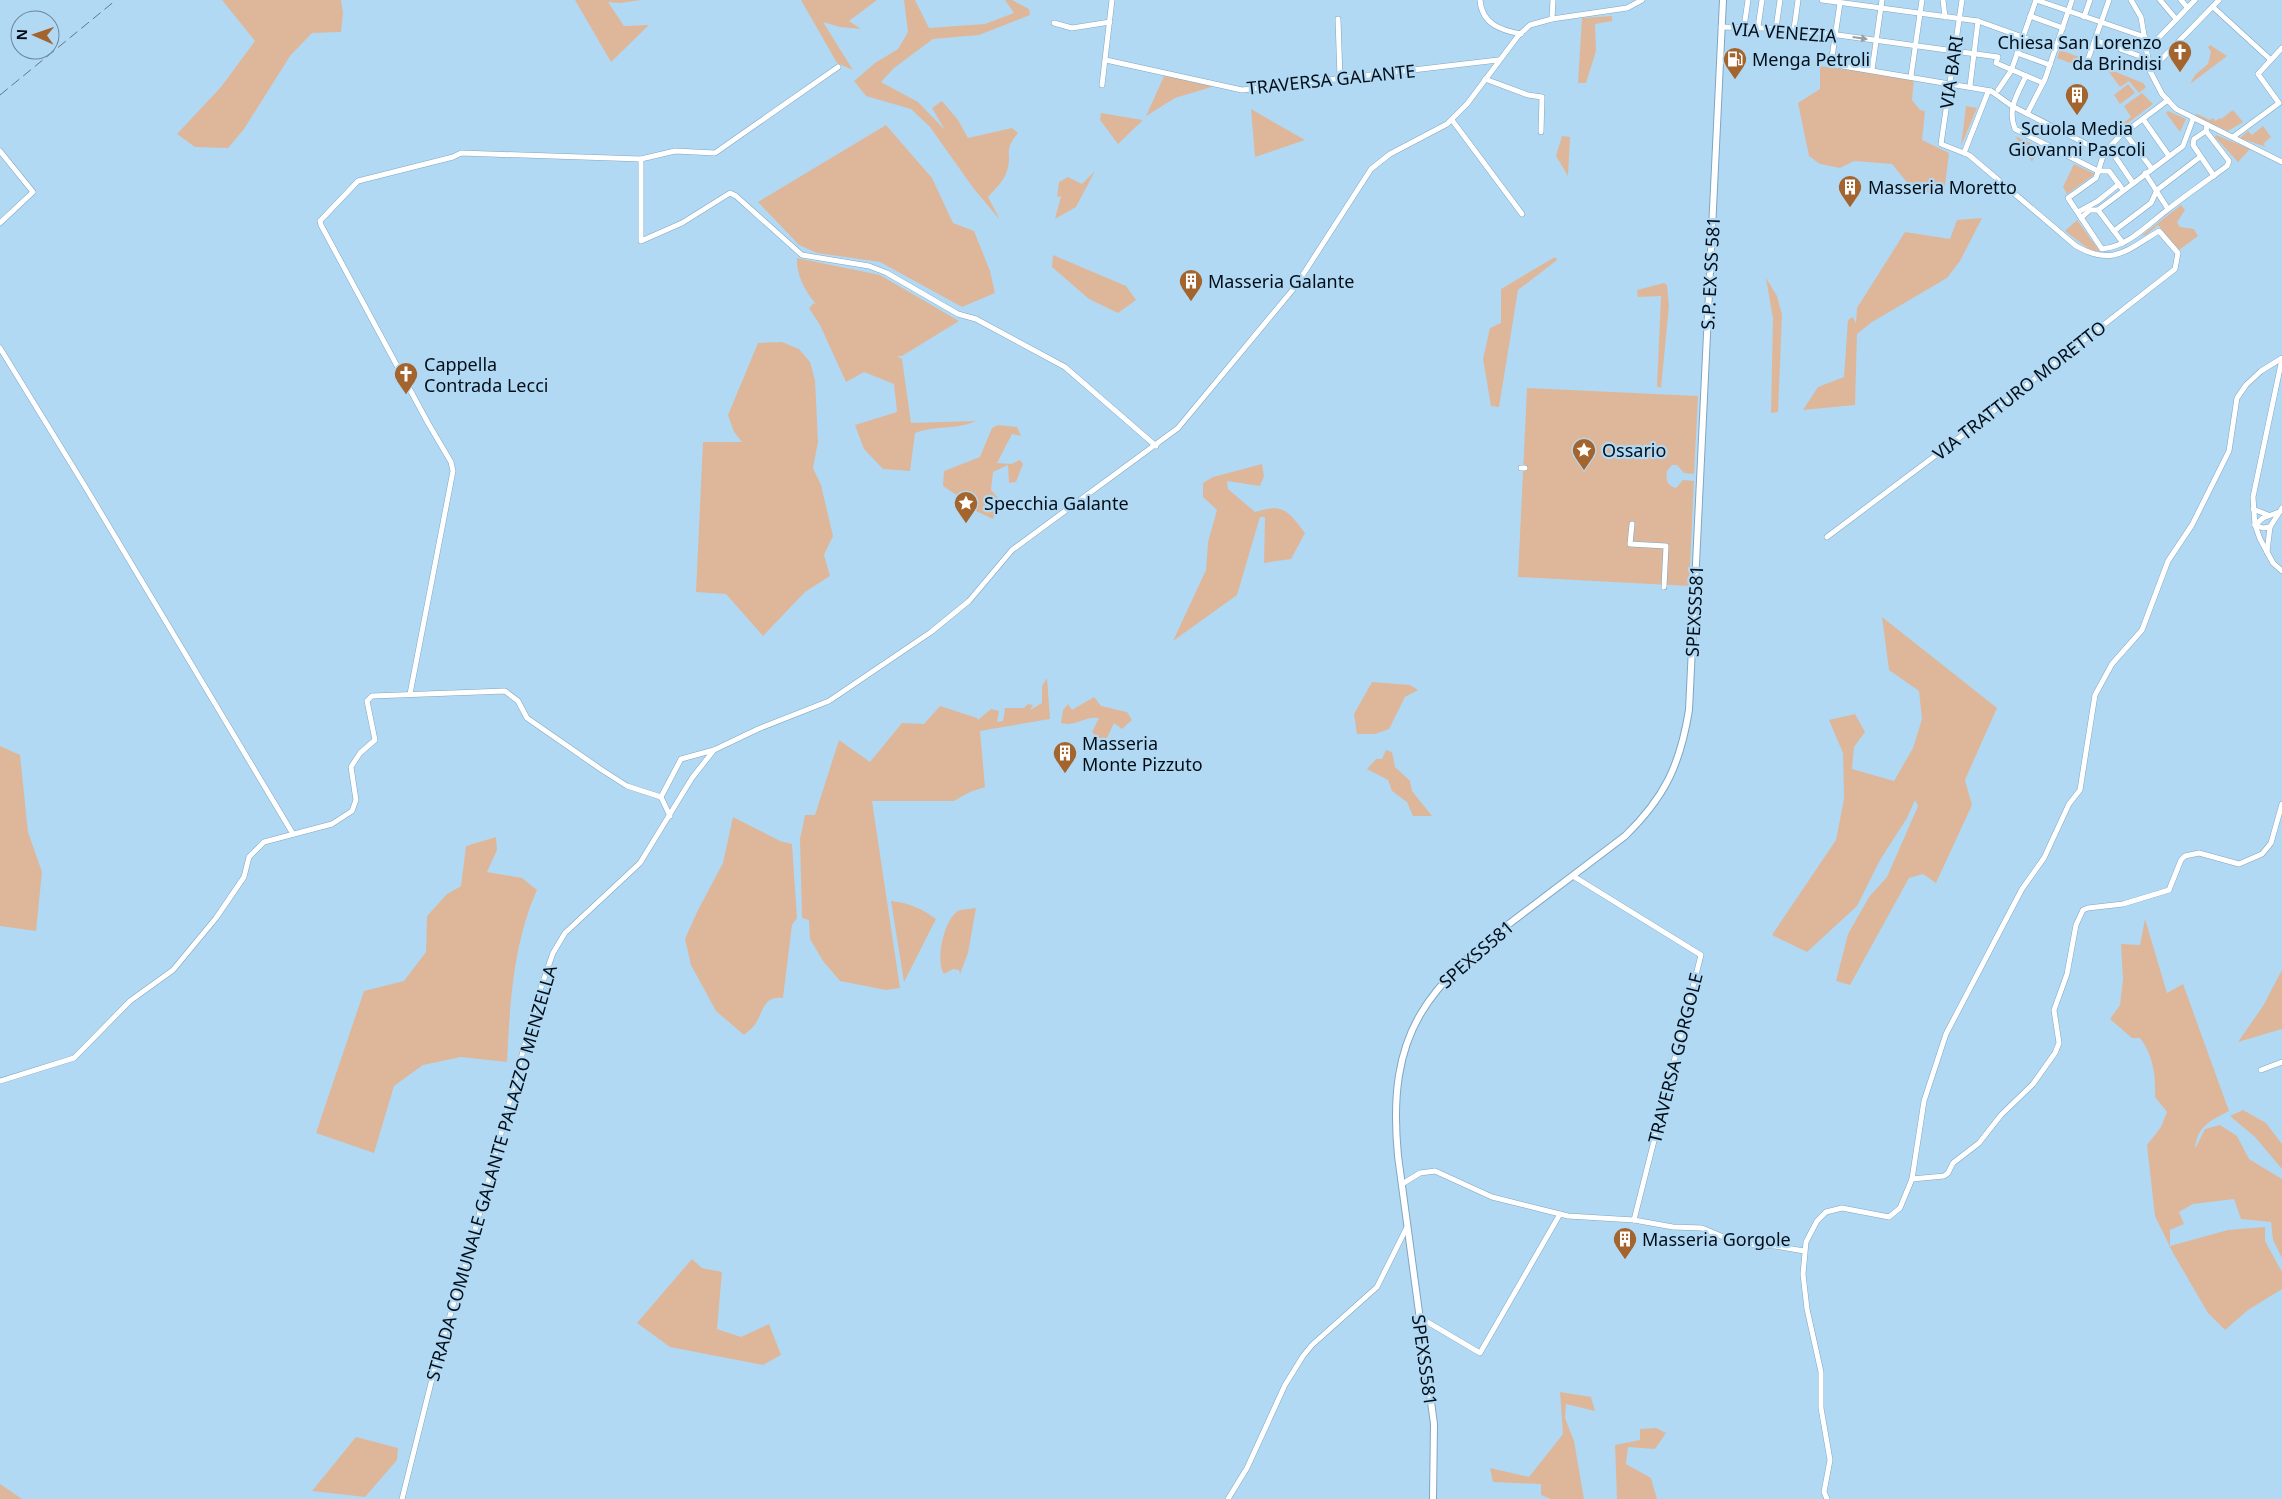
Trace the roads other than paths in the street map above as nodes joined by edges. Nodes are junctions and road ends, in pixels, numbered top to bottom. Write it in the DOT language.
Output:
graph roads {
  1 [pos="1112,0"];
  2 [pos="1480,0"];
  3 [pos="1553,0"];
  4 [pos="1642,0"];
  5 [pos="1718,0"];
  6 [pos="1723,0"];
  7 [pos="1748,0"];
  8 [pos="1762,0"];
  9 [pos="1780,0"];
  10 [pos="1798,0"];
  11 [pos="1822,0"];
  12 [pos="1882,0"];
  13 [pos="1922,0"];
  14 [pos="1943,0"];
  15 [pos="1962,0"];
  16 [pos="2036,0"];
  17 [pos="2055,0"];
  18 [pos="2072,0"];
  19 [pos="2090,0"];
  20 [pos="2109,0"];
  21 [pos="2131,0"];
  22 [pos="2160,0"];
  23 [pos="2181,0"];
  24 [pos="2195,0"];
  25 [pos="2219,0"];
  26 [pos="1843,2"];
  27 [pos="2053,6"];
  28 [pos="2213,7"];
  29 [pos="2188,8"];
  30 [pos="1881,9"];
  31 [pos="2068,12"];
  32 [pos="1721,14"];
  33 [pos="1920,15"];
  34 [pos="2030,16"];
  35 [pos="1945,17"];
  36 [pos="2084,17"];
  37 [pos="1338,19"];
  38 [pos="1552,19"];
  39 [pos="1959,19"];
  40 [pos="2176,19"];
  41 [pos="1978,21"];
  42 [pos="1110,22"];
  43 [pos="1054,23"];
  44 [pos="2102,23"];
  45 [pos="1721,27"];
  46 [pos="1744,27"];
  47 [pos="1758,27"];
  48 [pos="1776,28"];
  49 [pos="2063,28"];
  50 [pos="1794,29"];
  51 [pos="1521,34"];
  52 [pos="1836,35"];
  53 [pos="2145,37"];
  54 [pos="2023,38"];
  55 [pos="1876,40"];
  56 [pos="2095,40"];
  57 [pos="1916,46"];
  58 [pos="2056,48"];
  59 [pos="2282,48"];
  60 [pos="2147,50"];
  61 [pos="1954,51"];
  62 [pos="1973,53"];
  63 [pos="2017,53"];
  64 [pos="2148,59"];
  65 [pos="1106,60"];
  66 [pos="1498,60"];
  67 [pos="2271,60"];
  68 [pos="2087,62"];
  69 [pos="2050,65"];
  70 [pos="838,67"];
  71 [pos="1872,70"];
  72 [pos="2011,71"];
  73 [pos="2150,72"];
  74 [pos="1911,76"];
  75 [pos="2026,76"];
  76 [pos="1340,78"];
  77 [pos="1485,79"];
  78 [pos="1950,83"];
  79 [pos="2043,83"];
  80 [pos="1102,85"];
  81 [pos="1970,86"];
  82 [pos="1991,91"];
  83 [pos="1999,93"];
  84 [pos="2168,100"];
  85 [pos="2012,106"];
  86 [pos="2027,114"];
  87 [pos="2143,119"];
  88 [pos="2193,119"];
  89 [pos="1452,120"];
  90 [pos="2206,128"];
  91 [pos="1541,132"];
  92 [pos="2125,132"];
  93 [pos="2233,137"];
  94 [pos="0,151"];
  95 [pos="1964,153"];
  96 [pos="2104,153"];
  97 [pos="2169,156"];
  98 [pos="2200,157"];
  99 [pos="641,159"];
  100 [pos="2282,162"];
  101 [pos="2152,169"];
  102 [pos="2098,171"];
  103 [pos="2145,174"];
  104 [pos="2214,176"];
  105 [pos="2133,183"];
  106 [pos="2119,184"];
  107 [pos="2123,190"];
  108 [pos="2157,190"];
  109 [pos="2168,209"];
  110 [pos="2098,210"];
  111 [pos="2078,212"];
  112 [pos="1522,214"];
  113 [pos="2081,218"];
  114 [pos="0,223"];
  115 [pos="2114,231"];
  116 [pos="2137,235"];
  117 [pos="2142,242"];
  118 [pos="2122,243"];
  119 [pos="0,348"];
  120 [pos="2282,359"];
  121 [pos="1156,446"];
  122 [pos="2253,509"];
  123 [pos="2281,510"];
  124 [pos="2271,515"];
  125 [pos="1632,524"];
  126 [pos="2255,525"];
  127 [pos="2270,527"];
  128 [pos="1698,531"];
  129 [pos="1827,537"];
  130 [pos="2267,553"];
  131 [pos="2282,572"];
  132 [pos="1664,587"];
  133 [pos="410,694"];
  134 [pos="714,750"];
  135 [pos="660,797"];
  136 [pos="2282,804"];
  137 [pos="670,816"];
  138 [pos="293,834"];
  139 [pos="1573,876"];
  140 [pos="2282,1062"];
  141 [pos="2260,1070"];
  142 [pos="0,1081"];
  143 [pos="1912,1179"];
  144 [pos="1402,1184"];
  145 [pos="1560,1214"];
  146 [pos="1634,1220"];
  147 [pos="1409,1225"];
  148 [pos="1804,1252"];
  149 [pos="1420,1317"];
  150 [pos="402,1499"];
  151 [pos="1228,1499"];
  152 [pos="1433,1499"];
  153 [pos="1827,1499"];
  1 -- 42 [label="street"];
  2 -- 51 [label="street"];
  3 -- 38 [label="street"];
  4 -- 38 [label="street, STRADA COMUNALE GALANTE PALAZZO MENZELLA"];
  5 -- 32 [label="main road"];
  6 -- 32 [label="main road"];
  7 -- 46 [label="street"];
  8 -- 47 [label="street"];
  9 -- 48 [label="street"];
  10 -- 50 [label="street"];
  11 -- 26 [label="street"];
  12 -- 30 [label="street"];
  13 -- 33 [label="street"];
  14 -- 35 [label="street"];
  15 -- 39 [label="street, VIA BARI"];
  16 -- 27 [label="street"];
  16 -- 34 [label="street"];
  17 -- 27 [label="street"];
  18 -- 31 [label="street"];
  19 -- 36 [label="street"];
  20 -- 44 [label="street"];
  21 -- 53 [label="street"];
  22 -- 40 [label="street"];
  23 -- 29 [label="street"];
  24 -- 29 [label="street"];
  25 -- 28 [label="street"];
  26 -- 30 [label="street"];
  26 -- 52 [label="street"];
  27 -- 31 [label="street"];
  28 -- 67 [label="street"];
  28 -- 73 [label="street"];
  29 -- 40 [label="street"];
  30 -- 33 [label="street"];
  30 -- 55 [label="street"];
  31 -- 36 [label="street"];
  31 -- 49 [label="street"];
  32 -- 45 [label="main road, S.P. EX SS 581"];
  33 -- 35 [label="street"];
  33 -- 57 [label="street"];
  34 -- 49 [label="street"];
  34 -- 54 [label="street"];
  35 -- 39 [label="street"];
  36 -- 44 [label="street"];
  37 -- 76 [label="street"];
  38 -- 51 [label="street, STRADA COMUNALE GALANTE PALAZZO MENZELLA"];
  39 -- 41 [label="street"];
  39 -- 61 [label="street, VIA BARI"];
  40 -- 60 [label="street"];
  41 -- 54 [label="street"];
  41 -- 62 [label="street"];
  42 -- 43 [label="street"];
  42 -- 65 [label="street"];
  44 -- 53 [label="street"];
  44 -- 56 [label="street"];
  45 -- 46 [label="street, VIA VENEZIA"];
  45 -- 128 [label="main road, S.P. EX SS 581"];
  46 -- 47 [label="street, VIA VENEZIA"];
  47 -- 48 [label="street, VIA VENEZIA"];
  48 -- 50 [label="street, VIA VENEZIA"];
  49 -- 58 [label="street"];
  50 -- 52 [label="street, VIA VENEZIA"];
  51 -- 66 [label="street, STRADA COMUNALE GALANTE PALAZZO MENZELLA"];
  52 -- 55 [label="street, VIA VENEZIA, one-way"];
  52 -- 71 [label="street"];
  53 -- 60 [label="street"];
  54 -- 58 [label="street"];
  54 -- 63 [label="street"];
  55 -- 57 [label="street, VIA VENEZIA"];
  55 -- 71 [label="street"];
  56 -- 64 [label="street"];
  56 -- 68 [label="street"];
  57 -- 61 [label="street, VIA VENEZIA"];
  57 -- 74 [label="street"];
  58 -- 69 [label="street"];
  59 -- 67 [label="street"];
  60 -- 64 [label="street"];
  61 -- 62 [label="street, VIA VENEZIA"];
  61 -- 78 [label="street, VIA BARI"];
  62 -- 72 [label="street, VIA VENEZIA"];
  62 -- 81 [label="street"];
  63 -- 69 [label="street"];
  63 -- 72 [label="street"];
  64 -- 73 [label="street"];
  65 -- 76 [label="street, TRAVERSA GALANTE"];
  65 -- 80 [label="street"];
  66 -- 76 [label="street, TRAVERSA GALANTE"];
  66 -- 77 [label="street, STRADA COMUNALE GALANTE PALAZZO MENZELLA"];
  67 -- 93 [label="street"];
  69 -- 79 [label="street"];
  70 -- 99 [label="street"];
  71 -- 74 [label="street"];
  72 -- 75 [label="street, VIA VENEZIA"];
  72 -- 83 [label="street"];
  73 -- 84 [label="street"];
  74 -- 78 [label="street"];
  75 -- 79 [label="street, VIA VENEZIA"];
  75 -- 85 [label="street"];
  77 -- 89 [label="street, STRADA COMUNALE GALANTE PALAZZO MENZELLA"];
  77 -- 91 [label="street"];
  78 -- 81 [label="street"];
  78 -- 95 [label="street, VIA BARI"];
  79 -- 86 [label="street"];
  81 -- 82 [label="street"];
  82 -- 83 [label="street"];
  82 -- 95 [label="street"];
  83 -- 85 [label="street"];
  84 -- 87 [label="street"];
  84 -- 88 [label="street"];
  85 -- 86 [label="street"];
  85 -- 102 [label="street"];
  86 -- 96 [label="street"];
  87 -- 92 [label="street"];
  87 -- 97 [label="street"];
  88 -- 90 [label="street"];
  88 -- 97 [label="street"];
  89 -- 112 [label="street"];
  89 -- 121 [label="street, STRADA COMUNALE GALANTE PALAZZO MENZELLA"];
  90 -- 93 [label="street"];
  90 -- 98 [label="street"];
  90 -- 104 [label="street"];
  92 -- 96 [label="street"];
  92 -- 101 [label="street"];
  93 -- 100 [label="street"];
  94 -- 114 [label="street"];
  95 -- 117 [label="street"];
  96 -- 102 [label="street"];
  96 -- 105 [label="street"];
  97 -- 101 [label="street"];
  98 -- 104 [label="street"];
  98 -- 108 [label="street"];
  99 -- 121 [label="street"];
  99 -- 133 [label="street"];
  101 -- 103 [label="street"];
  102 -- 106 [label="street"];
  102 -- 111 [label="street"];
  103 -- 105 [label="street"];
  103 -- 108 [label="street"];
  104 -- 109 [label="street"];
  105 -- 107 [label="street"];
  106 -- 107 [label="street"];
  106 -- 111 [label="street"];
  107 -- 110 [label="street"];
  108 -- 109 [label="street"];
  108 -- 115 [label="street"];
  109 -- 116 [label="street"];
  110 -- 113 [label="street"];
  110 -- 115 [label="street"];
  111 -- 113 [label="street"];
  113 -- 118 [label="street"];
  115 -- 118 [label="street"];
  116 -- 117 [label="street"];
  116 -- 118 [label="street"];
  117 -- 129 [label="street, VIA TRATTURO MORETTO"];
  119 -- 138 [label="street"];
  120 -- 122 [label="street"];
  120 -- 143 [label="street"];
  121 -- 134 [label="street, STRADA COMUNALE GALANTE PALAZZO MENZELLA"];
  122 -- 124 [label="street"];
  122 -- 126 [label="street"];
  123 -- 124 [label="street"];
  123 -- 127 [label="street"];
  124 -- 126 [label="street"];
  125 -- 132 [label="street"];
  126 -- 127 [label="street"];
  126 -- 130 [label="street"];
  127 -- 130 [label="street"];
  128 -- 139 [label="main road, SPEXSS581"];
  130 -- 131 [label="street"];
  133 -- 135 [label="street"];
  133 -- 138 [label="street"];
  134 -- 135 [label="street"];
  134 -- 137 [label="street, STRADA COMUNALE GALANTE PALAZZO MENZELLA"];
  135 -- 137 [label="street"];
  136 -- 143 [label="street"];
  137 -- 150 [label="street, STRADA COMUNALE GALANTE PALAZZO MENZELLA"];
  138 -- 142 [label="street"];
  139 -- 144 [label="main road, SPEXSS581"];
  139 -- 146 [label="street, TRAVERSA GORGOLE"];
  140 -- 141 [label="street"];
  143 -- 148 [label="street"];
  144 -- 145 [label="street"];
  144 -- 147 [label="main road, SPEXSS581"];
  145 -- 146 [label="street"];
  145 -- 149 [label="street"];
  146 -- 148 [label="street"];
  147 -- 149 [label="main road, SPEXSS581"];
  147 -- 151 [label="street"];
  148 -- 153 [label="street"];
  149 -- 152 [label="main road, SPEXSS581"];
}
